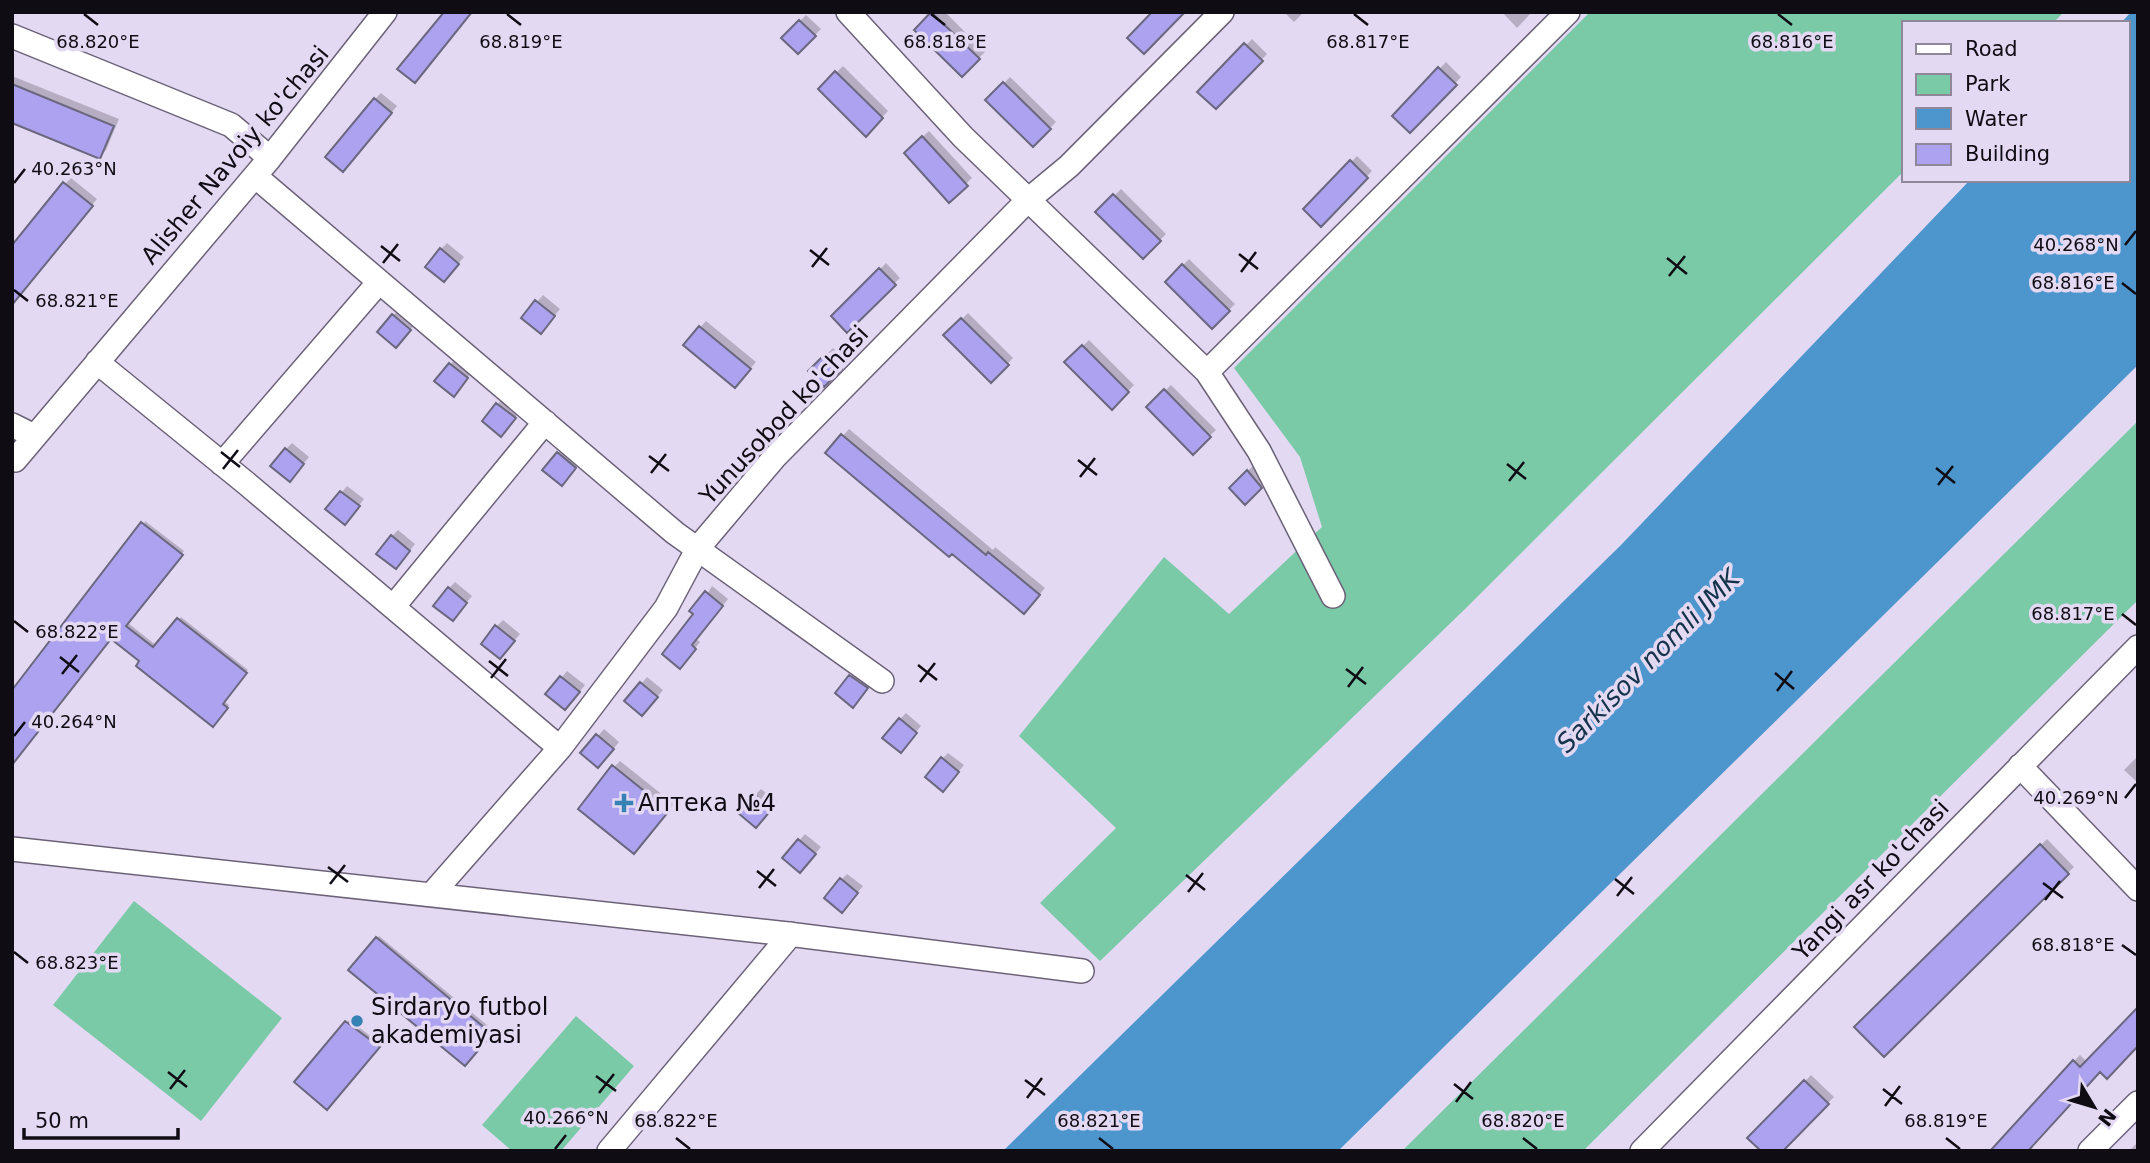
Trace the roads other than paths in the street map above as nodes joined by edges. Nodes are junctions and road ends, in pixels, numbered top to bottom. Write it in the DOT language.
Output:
graph roads {
  1 [pos="385,12"];
  2 [pos="1222,12"];
  3 [pos="1568,12"];
  4 [pos="861,17"];
  5 [pos="12,36"];
  6 [pos="270,158"];
  7 [pos="255,176"];
  8 [pos="1028,200"];
  9 [pos="379,282"];
  10 [pos="97,362"];
  11 [pos="1207,372"];
  12 [pos="545,422"];
  13 [pos="12,425"];
  14 [pos="34,436"];
  15 [pos="222,464"];
  16 [pos="13,467"];
  17 [pos="698,548"];
  18 [pos="1333,596"];
  19 [pos="393,607"];
  20 [pos="2138,647"];
  21 [pos="882,681"];
  22 [pos="560,748"];
  23 [pos="2020,766"];
  24 [pos="12,849"];
  25 [pos="2138,889"];
  26 [pos="432,894"];
  27 [pos="791,934"];
  28 [pos="1082,971"];
  29 [pos="2138,1103"];
  30 [pos="609,1151"];
  31 [pos="1642,1151"];
  32 [pos="2091,1151"];
  1 -- 6 [label="street, Alisher Navoiy ko'chasi"];
  2 -- 8 [label="street, Yunusobod ko'chasi"];
  3 -- 11 [label="street"];
  4 -- 8 [label="street"];
  5 -- 6 [label="street"];
  6 -- 7 [label="street, Alisher Navoiy ko'chasi"];
  7 -- 9 [label="street"];
  7 -- 10 [label="street, Alisher Navoiy ko'chasi"];
  8 -- 11 [label="street"];
  8 -- 17 [label="street, Yunusobod ko'chasi"];
  9 -- 12 [label="street"];
  9 -- 15 [label="street"];
  10 -- 14 [label="street, Alisher Navoiy ko'chasi"];
  10 -- 15 [label="street"];
  11 -- 18 [label="street"];
  12 -- 17 [label="street"];
  12 -- 19 [label="street"];
  13 -- 14 [label="street"];
  14 -- 16 [label="street, Alisher Navoiy ko'chasi"];
  15 -- 19 [label="street"];
  17 -- 21 [label="street"];
  17 -- 22 [label="street, Yunusobod ko'chasi"];
  19 -- 22 [label="street"];
  20 -- 23 [label="street, Yangi asr ko'chasi"];
  22 -- 26 [label="street, Yunusobod ko'chasi"];
  23 -- 25 [label="street"];
  23 -- 31 [label="street, Yangi asr ko'chasi"];
  24 -- 26 [label="street"];
  26 -- 27 [label="street"];
  27 -- 28 [label="street"];
  27 -- 30 [label="street"];
  29 -- 32 [label="street"];
}
